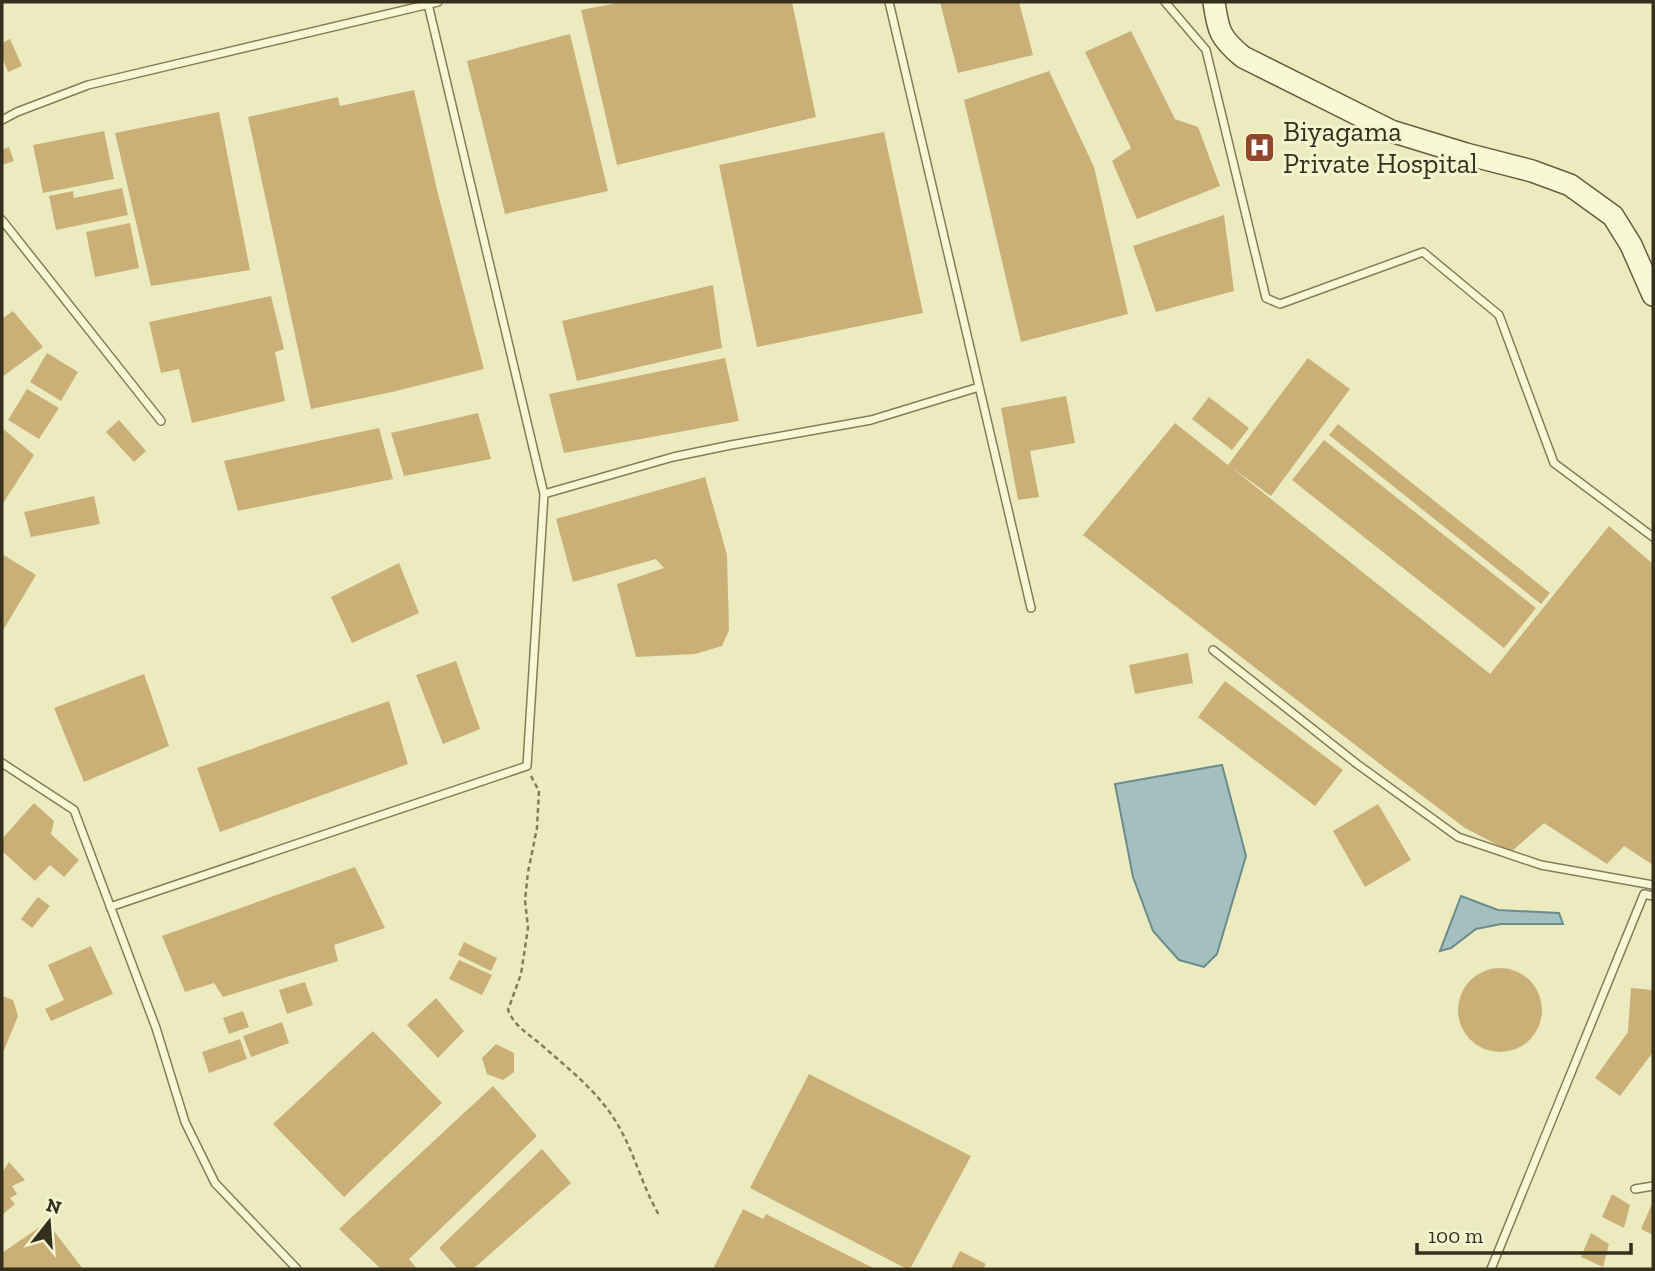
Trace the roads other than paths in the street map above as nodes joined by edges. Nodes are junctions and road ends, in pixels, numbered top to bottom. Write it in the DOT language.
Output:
graph roads {
  1 [pos="438,2"];
  2 [pos="889,2"];
  3 [pos="1165,2"];
  4 [pos="1214,2"];
  5 [pos="428,4"];
  6 [pos="2,120"];
  7 [pos="2,220"];
  8 [pos="1653,295"];
  9 [pos="979,387"];
  10 [pos="161,421"];
  11 [pos="544,494"];
  12 [pos="1653,537"];
  13 [pos="1031,608"];
  14 [pos="1213,650"];
  15 [pos="2,763"];
  16 [pos="1653,885"];
  17 [pos="1653,896"];
  18 [pos="110,907"];
  19 [pos="1653,1186"];
  20 [pos="1635,1189"];
  21 [pos="297,1269"];
  22 [pos="1492,1269"];
  1 -- 5 [label="lane"];
  2 -- 9 [label="lane"];
  3 -- 12 [label="lane"];
  4 -- 8 [label="main road"];
  5 -- 6 [label="lane"];
  5 -- 11 [label="lane"];
  7 -- 10 [label="lane"];
  9 -- 11 [label="lane"];
  9 -- 13 [label="lane"];
  11 -- 18 [label="lane"];
  14 -- 16 [label="lane"];
  15 -- 18 [label="lane"];
  17 -- 22 [label="lane"];
  18 -- 21 [label="lane"];
  19 -- 20 [label="lane"];
}
